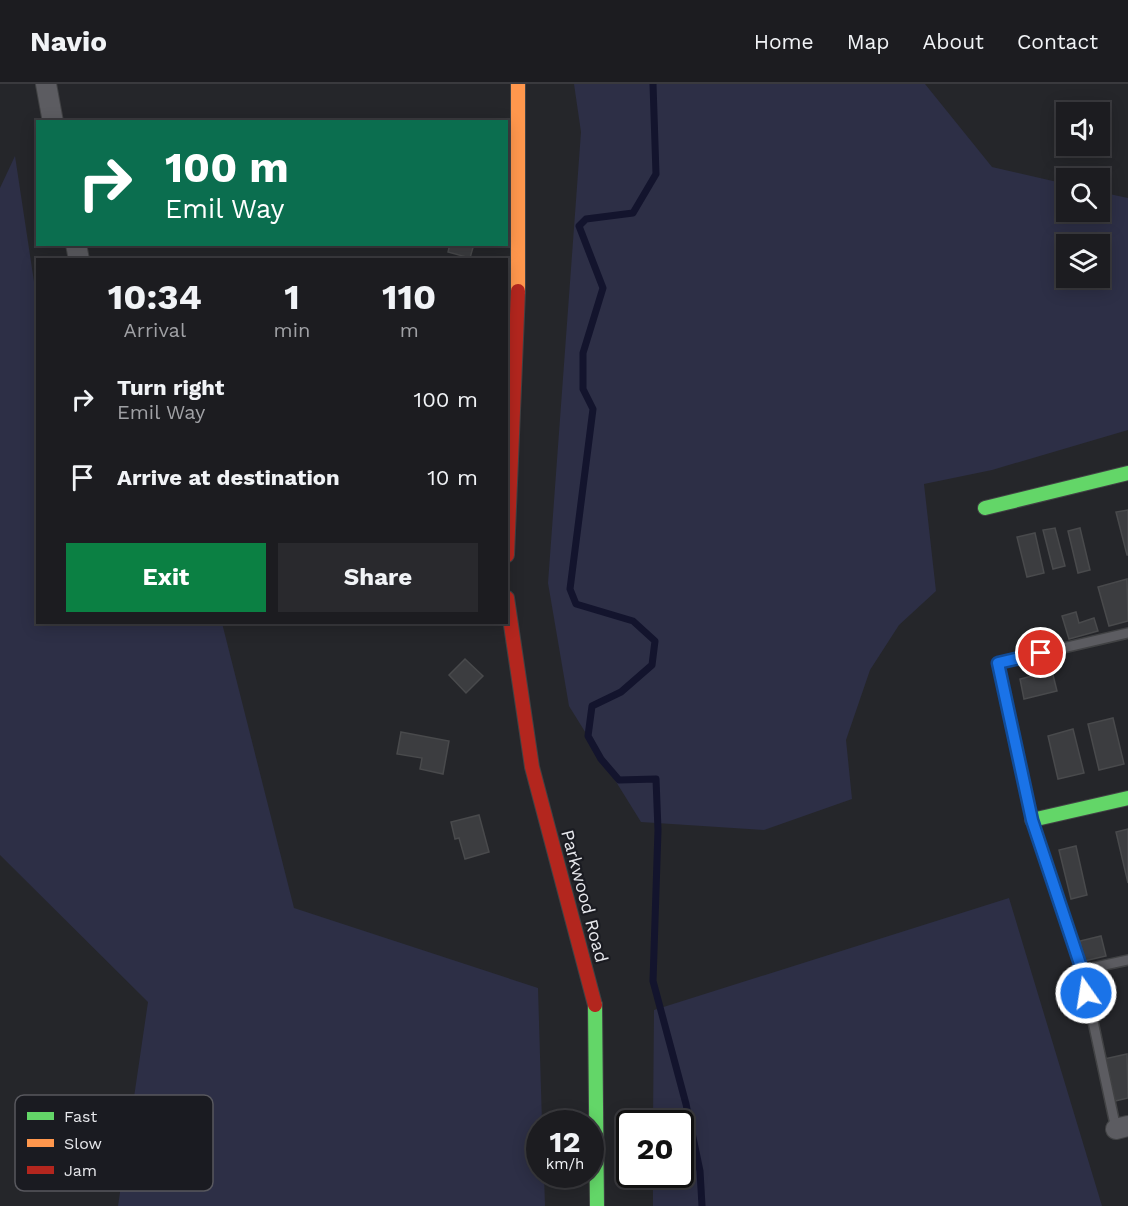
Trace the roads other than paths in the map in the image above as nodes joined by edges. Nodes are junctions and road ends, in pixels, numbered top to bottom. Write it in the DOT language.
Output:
graph roads {
  1 [pos="46,84"];
  2 [pos="518,84"];
  3 [pos="53,120"];
  4 [pos="1128,473"];
  5 [pos="986,508"];
  6 [pos="508,536"];
  7 [pos="508,605"];
  8 [pos="1128,633"];
  9 [pos="1128,798"];
  10 [pos="1032,820"];
  11 [pos="1128,960"];
  12 [pos="1082,970"];
  13 [pos="1122,1128"];
  14 [pos="597,1206"];
  1 -- 3 [label="street"];
  2 -- 6 [label="street"];
  4 -- 5 [label="street"];
  7 -- 14 [label="street, Parkwood Road"];
  8 -- 10 [label="lane"];
  9 -- 10 [label="street"];
  10 -- 12 [label="lane"];
  11 -- 12 [label="lane"];
  12 -- 13 [label="lane"];
}
